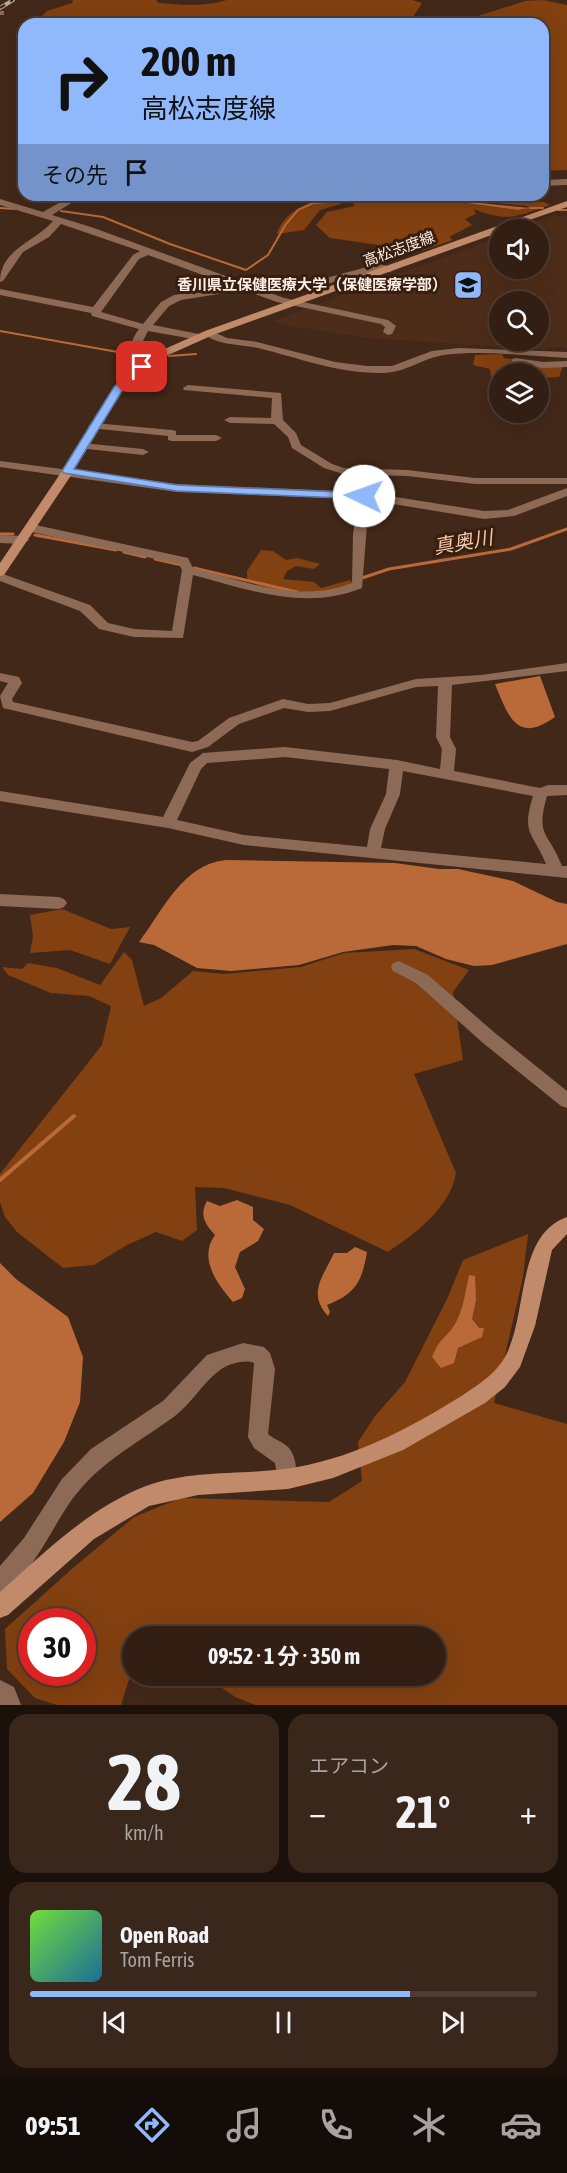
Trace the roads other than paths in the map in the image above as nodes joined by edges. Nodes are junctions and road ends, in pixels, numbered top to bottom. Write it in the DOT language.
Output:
graph roads {
  1 [pos="567,182"];
  2 [pos="549,183"];
  3 [pos="70,201"];
  4 [pos="0,202"];
  5 [pos="567,204"];
  6 [pos="45,215"];
  7 [pos="59,220"];
  8 [pos="148,251"];
  9 [pos="390,269"];
  10 [pos="0,279"];
  11 [pos="247,288"];
  12 [pos="0,292"];
  13 [pos="295,303"];
  14 [pos="96,311"];
  15 [pos="146,327"];
  16 [pos="388,332"];
  17 [pos="204,335"];
  18 [pos="471,351"];
  19 [pos="567,354"];
  20 [pos="567,364"];
  21 [pos="142,367"];
  22 [pos="188,388"];
  23 [pos="230,420"];
  24 [pos="277,421"];
  25 [pos="94,426"];
  26 [pos="152,431"];
  27 [pos="216,438"];
  28 [pos="81,446"];
  29 [pos="0,464"];
  30 [pos="67,471"];
  31 [pos="372,472"];
  32 [pos="567,481"];
  33 [pos="567,492"];
  34 [pos="367,496"];
  35 [pos="31,528"];
  36 [pos="0,539"];
  37 [pos="23,540"];
  38 [pos="188,570"];
  39 [pos="0,572"];
  40 [pos="0,577"];
  41 [pos="567,667"];
  42 [pos="0,677"];
  43 [pos="445,681"];
  44 [pos="397,765"];
  45 [pos="447,775"];
  46 [pos="567,790"];
  47 [pos="541,793"];
  48 [pos="0,796"];
  49 [pos="168,823"];
  50 [pos="374,852"];
  51 [pos="561,870"];
  52 [pos="0,900"];
  53 [pos="59,903"];
  54 [pos="399,967"];
  55 [pos="567,1101"];
  56 [pos="567,1226"];
  57 [pos="286,1479"];
  58 [pos="0,1582"];
  59 [pos="0,1607"];
  60 [pos="0,1690"];
  61 [pos="10,1705"];
  1 -- 2 [label="street"];
  3 -- 6 [label="street"];
  4 -- 6 [label="street"];
  5 -- 9 [label="main road, 高松志度線"];
  6 -- 7 [label="street"];
  7 -- 8 [label="street"];
  7 -- 10 [label="street"];
  8 -- 11 [label="street"];
  8 -- 14 [label="street"];
  9 -- 11 [label="street"];
  9 -- 13 [label="main road, 高松志度線"];
  11 -- 13 [label="street"];
  11 -- 15 [label="street"];
  12 -- 14 [label="street"];
  13 -- 16 [label="street"];
  13 -- 17 [label="main road, 高松志度線"];
  14 -- 15 [label="street"];
  15 -- 17 [label="street"];
  15 -- 21 [label="street"];
  17 -- 18 [label="street"];
  17 -- 21 [label="main road, 高松志度線"];
  18 -- 19 [label="street"];
  18 -- 20 [label="street"];
  21 -- 25 [label="main road, 高松志度線"];
  22 -- 24 [label="street"];
  23 -- 24 [label="street"];
  24 -- 31 [label="street"];
  25 -- 26 [label="street"];
  25 -- 28 [label="main road, 高松志度線"];
  26 -- 27 [label="street"];
  26 -- 28 [label="street"];
  28 -- 30 [label="main road, 高松志度線"];
  29 -- 30 [label="street"];
  30 -- 34 [label="street"];
  30 -- 35 [label="main road, 高松志度線"];
  31 -- 32 [label="street"];
  31 -- 34 [label="street"];
  33 -- 34 [label="street"];
  34 -- 38 [label="street"];
  35 -- 37 [label="main road, 高松志度線"];
  35 -- 38 [label="street"];
  36 -- 37 [label="street"];
  37 -- 39 [label="main road, 高松志度線"];
  38 -- 40 [label="street"];
  41 -- 43 [label="street"];
  42 -- 43 [label="street"];
  43 -- 45 [label="street"];
  44 -- 45 [label="street"];
  44 -- 49 [label="street"];
  44 -- 50 [label="street"];
  45 -- 47 [label="street"];
  46 -- 47 [label="street"];
  47 -- 51 [label="street"];
  48 -- 49 [label="street"];
  49 -- 50 [label="street"];
  50 -- 51 [label="street"];
  52 -- 53 [label="street"];
  54 -- 55 [label="street"];
  56 -- 57 [label="main road"];
  57 -- 58 [label="street"];
  57 -- 59 [label="main road"];
  60 -- 61 [label="street"];
}
